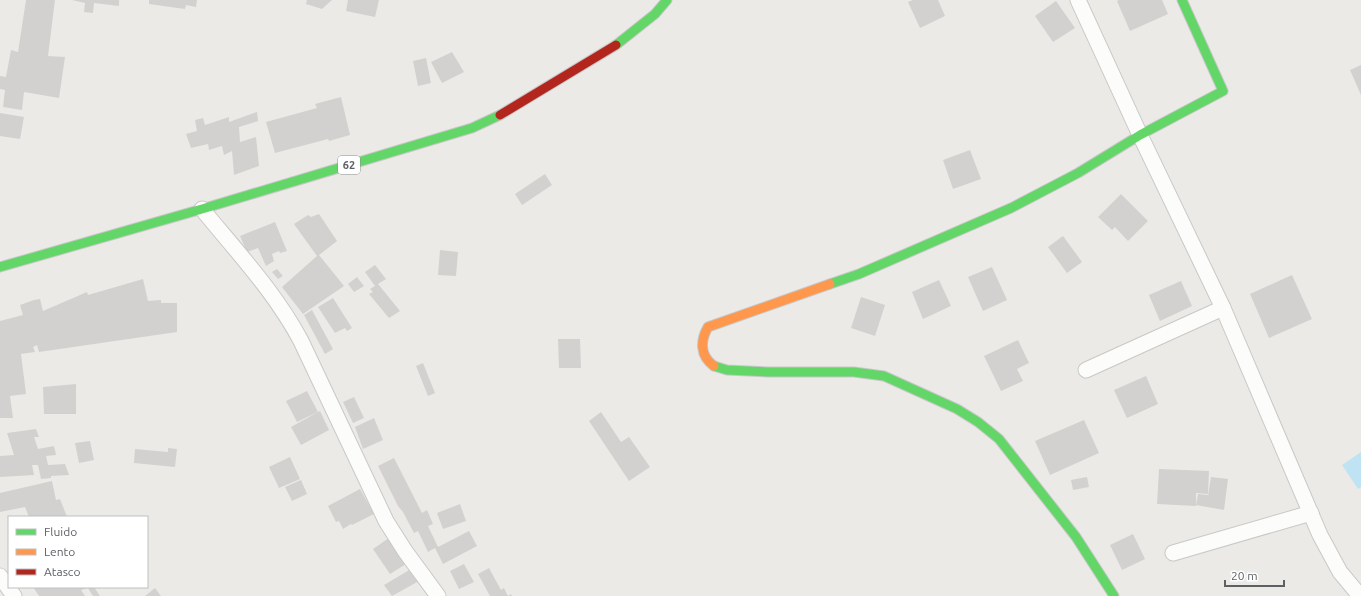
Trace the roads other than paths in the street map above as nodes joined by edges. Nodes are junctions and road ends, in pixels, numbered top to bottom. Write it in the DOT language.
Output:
graph roads {
  1 [pos="667,0"];
  2 [pos="1078,0"];
  3 [pos="1182,0"];
  4 [pos="1140,135"];
  5 [pos="202,209"];
  6 [pos="0,267"];
  7 [pos="1223,308"];
  8 [pos="1086,370"];
  9 [pos="1311,513"];
  10 [pos="1173,553"];
  11 [pos="0,576"];
  12 [pos="8,587"];
  13 [pos="438,596"];
  14 [pos="1114,596"];
  15 [pos="1360,596"];
  1 -- 5 [label="street, 62"];
  2 -- 4 [label="street"];
  3 -- 4 [label="street"];
  4 -- 7 [label="street"];
  4 -- 14 [label="street"];
  5 -- 6 [label="street, 62"];
  5 -- 13 [label="street"];
  7 -- 8 [label="street"];
  7 -- 9 [label="street"];
  9 -- 10 [label="street"];
  9 -- 15 [label="street"];
  11 -- 12 [label="street"];
}
